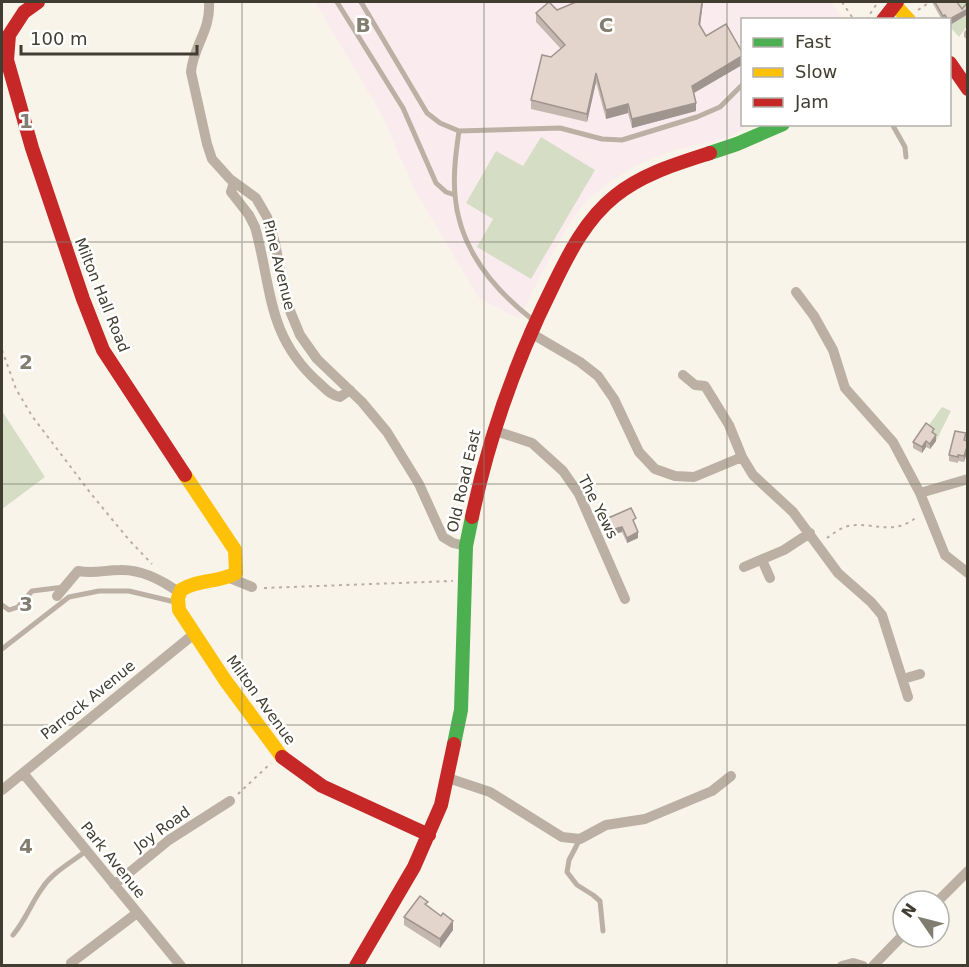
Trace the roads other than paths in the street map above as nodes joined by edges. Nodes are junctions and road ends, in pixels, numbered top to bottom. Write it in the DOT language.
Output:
graph roads {
  1 [pos="37,2"];
  2 [pos="209,2"];
  3 [pos="337,2"];
  4 [pos="361,2"];
  5 [pos="896,3"];
  6 [pos="912,15"];
  7 [pos="885,18"];
  8 [pos="951,64"];
  9 [pos="741,86"];
  10 [pos="968,89"];
  11 [pos="778,126"];
  12 [pos="893,126"];
  13 [pos="459,131"];
  14 [pos="906,157"];
  15 [pos="234,182"];
  16 [pos="455,195"];
  17 [pos="796,292"];
  18 [pos="532,326"];
  19 [pos="683,375"];
  20 [pos="350,390"];
  21 [pos="493,430"];
  22 [pos="742,457"];
  23 [pos="968,479"];
  24 [pos="920,493"];
  25 [pos="810,533"];
  26 [pos="466,546"];
  27 [pos="762,560"];
  28 [pos="744,567"];
  29 [pos="968,573"];
  30 [pos="230,578"];
  31 [pos="770,578"];
  32 [pos="65,587"];
  33 [pos="252,587"];
  34 [pos="57,596"];
  35 [pos="179,598"];
  36 [pos="625,599"];
  37 [pos="2,605"];
  38 [pos="194,634"];
  39 [pos="2,649"];
  40 [pos="920,674"];
  41 [pos="903,679"];
  42 [pos="908,698"];
  43 [pos="23,772"];
  44 [pos="731,776"];
  45 [pos="448,778"];
  46 [pos="2,790"];
  47 [pos="230,801"];
  48 [pos="429,835"];
  49 [pos="580,839"];
  50 [pos="86,851"];
  51 [pos="968,872"];
  52 [pos="114,885"];
  53 [pos="950,889"];
  54 [pos="137,912"];
  55 [pos="603,931"];
  56 [pos="13,935"];
  57 [pos="891,948"];
  58 [pos="876,964"];
  59 [pos="72,966"];
  60 [pos="181,966"];
  61 [pos="356,966"];
  62 [pos="842,966"];
  63 [pos="862,966"];
  1 -- 30 [label="street, Milton Hall Road"];
  2 -- 15 [label="street, Pine Avenue"];
  3 -- 16 [label="lane"];
  4 -- 13 [label="lane"];
  5 -- 6 [label="street"];
  5 -- 7 [label="street"];
  8 -- 10 [label="street"];
  9 -- 13 [label="lane"];
  11 -- 18 [label="street, Old Road East"];
  12 -- 14 [label="lane"];
  13 -- 16 [label="lane"];
  15 -- 20 [label="street, Pine Avenue"];
  15 -- 20 [label="street, Pine Avenue"];
  16 -- 18 [label="lane"];
  17 -- 24 [label="street"];
  18 -- 21 [label="street, Old Road East"];
  18 -- 22 [label="street"];
  19 -- 22 [label="street"];
  20 -- 26 [label="street, Pine Avenue"];
  21 -- 26 [label="street, Old Road East"];
  21 -- 36 [label="street, The Yews"];
  22 -- 25 [label="street"];
  23 -- 24 [label="street"];
  24 -- 29 [label="street"];
  25 -- 27 [label="street"];
  25 -- 41 [label="street"];
  26 -- 45 [label="street, Old Road East"];
  27 -- 28 [label="street"];
  27 -- 31 [label="street"];
  30 -- 33 [label="street"];
  30 -- 35 [label="street"];
  32 -- 34 [label="street"];
  32 -- 35 [label="street"];
  32 -- 37 [label="lane"];
  35 -- 38 [label="street, Milton Avenue"];
  35 -- 39 [label="lane"];
  38 -- 43 [label="street, Parrock Avenue"];
  38 -- 48 [label="street, Milton Avenue"];
  40 -- 41 [label="street"];
  41 -- 42 [label="street"];
  43 -- 46 [label="street, Parrock Avenue"];
  43 -- 50 [label="street, Park Avenue"];
  44 -- 49 [label="street"];
  45 -- 48 [label="street, Old Road East"];
  45 -- 49 [label="street"];
  47 -- 52 [label="street, Joy Road"];
  48 -- 61 [label="street, Old Road East"];
  49 -- 55 [label="lane"];
  50 -- 52 [label="street, Park Avenue"];
  50 -- 56 [label="lane"];
  51 -- 53 [label="street"];
  52 -- 54 [label="street, Park Avenue"];
  54 -- 59 [label="street"];
  54 -- 60 [label="street, Park Avenue"];
  57 -- 58 [label="street"];
  62 -- 63 [label="street"];
}
